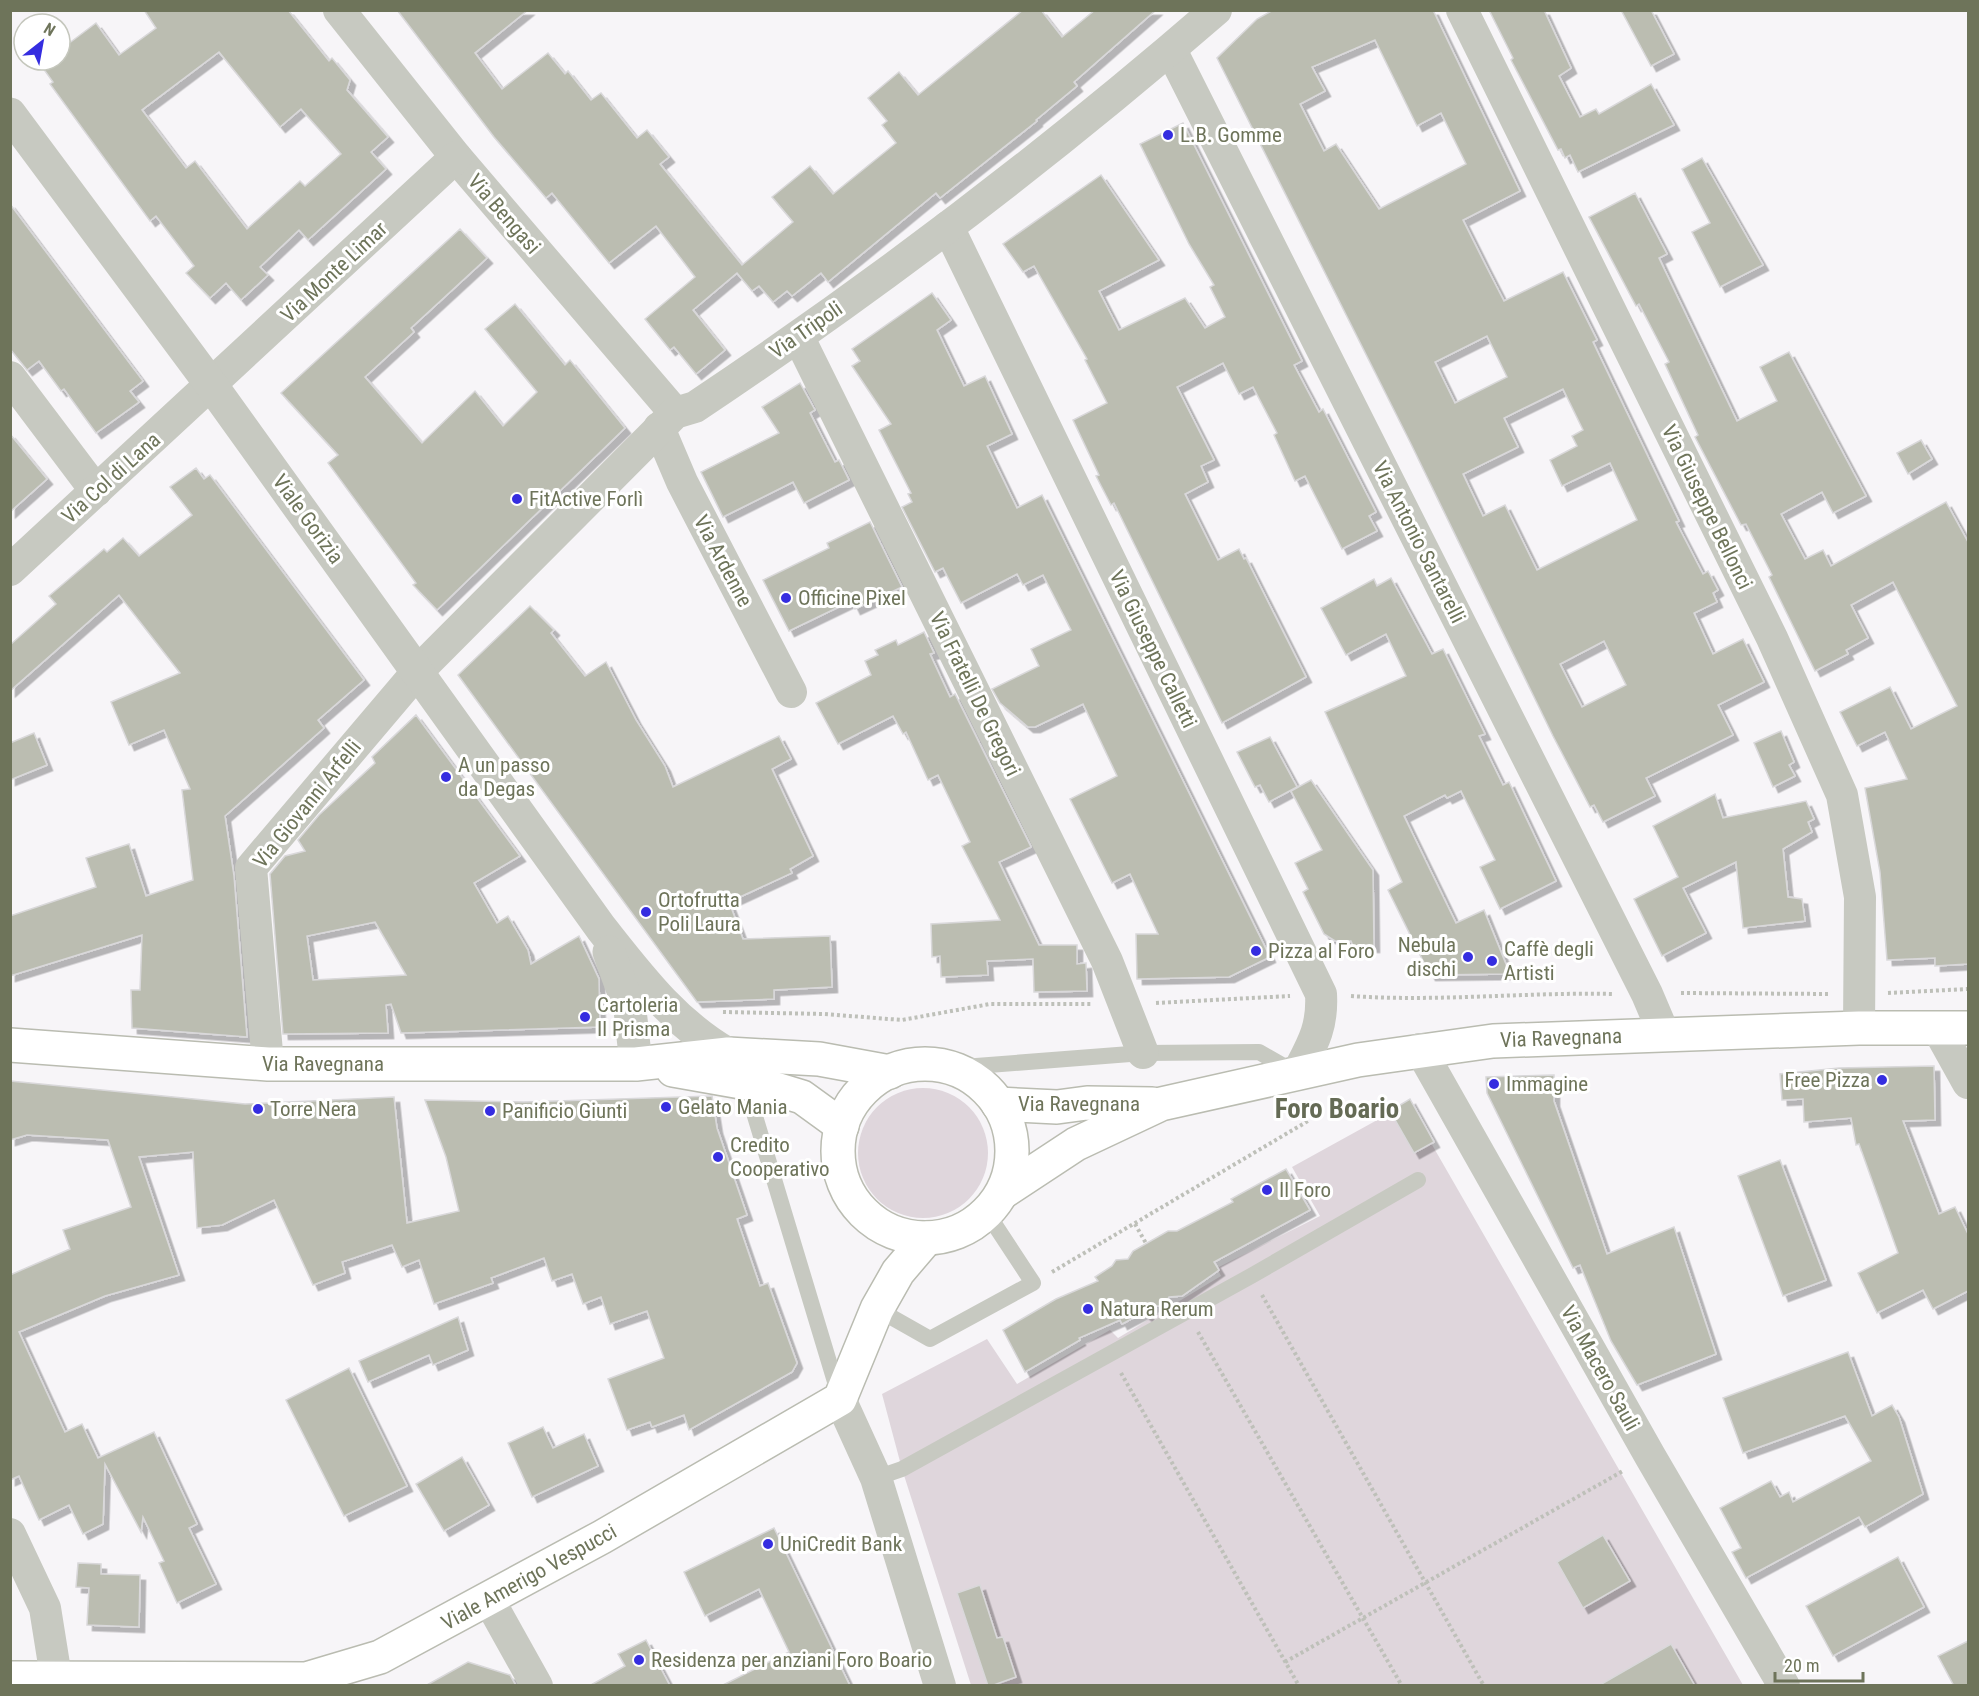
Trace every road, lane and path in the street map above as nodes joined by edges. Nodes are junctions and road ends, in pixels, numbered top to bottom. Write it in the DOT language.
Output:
graph roads {
  1 [pos="339,10"];
  2 [pos="1216,10"];
  3 [pos="1462,10"];
  4 [pos="1171,50"];
  5 [pos="10,114"];
  6 [pos="456,158"];
  7 [pos="948,226"];
  8 [pos="798,338"];
  9 [pos="10,377"];
  10 [pos="212,386"];
  11 [pos="667,421"];
  12 [pos="96,491"];
  13 [pos="10,570"];
  14 [pos="418,671"];
  15 [pos="791,692"];
  16 [pos="601,928"];
  17 [pos="1968,989"];
  18 [pos="1321,994"];
  19 [pos="1647,994"];
  20 [pos="1859,994"];
  21 [pos="1125,1004"];
  22 [pos="722,1012"];
  23 [pos="1859,1028"];
  24 [pos="1953,1028"];
  25 [pos="1664,1034"];
  26 [pos="10,1045"];
  27 [pos="1420,1049"];
  28 [pos="1143,1053"];
  29 [pos="268,1064"];
  30 [pos="636,1064"];
  31 [pos="730,1068"];
  32 [pos="950,1068"];
  33 [pos="890,1072"];
  34 [pos="1297,1074"];
  35 [pos="1968,1083"];
  36 [pos="998,1104"];
  37 [pos="1161,1104"];
  38 [pos="1308,1121"];
  39 [pos="842,1126"];
  40 [pos="1418,1180"];
  41 [pos="995,1203"];
  42 [pos="1135,1224"];
  43 [pos="927,1238"];
  44 [pos="1147,1245"];
  45 [pos="1251,1276"];
  46 [pos="1033,1283"];
  47 [pos="877,1309"];
  48 [pos="1187,1312"];
  49 [pos="1110,1354"];
  50 [pos="840,1399"];
  51 [pos="1650,1456"];
  52 [pos="876,1478"];
  53 [pos="10,1534"];
  54 [pos="1426,1583"];
  55 [pos="489,1600"];
  56 [pos="1361,1617"];
  57 [pos="1285,1662"];
  58 [pos="56,1677"];
  59 [pos="10,1678"];
  60 [pos="306,1682"];
  61 [pos="537,1686"];
  62 [pos="940,1686"];
  63 [pos="1299,1686"];
  64 [pos="1402,1686"];
  65 [pos="1484,1686"];
  66 [pos="1784,1686"];
  1 -- 6 [label="street, Via Bengasi"];
  2 -- 4 [label="street, Via Tripoli"];
  3 -- 20 [label="street, Via Giuseppe Bellonci"];
  4 -- 7 [label="street, Via Tripoli"];
  4 -- 19 [label="street, Via Antonio Santarelli"];
  5 -- 10 [label="street, Viale Gorizia"];
  6 -- 10 [label="street, Via Monte Limar"];
  6 -- 11 [label="street, Via Bengasi"];
  7 -- 8 [label="street, Via Tripoli"];
  7 -- 18 [label="street, Via Giuseppe Calletti"];
  8 -- 11 [label="street, Via Tripoli"];
  8 -- 21 [label="street, Via Fratelli De Gregori"];
  9 -- 12 [label="street"];
  10 -- 12 [label="street, Via Col di Lana"];
  10 -- 14 [label="street, Viale Gorizia"];
  11 -- 14 [label="street, Via Tripoli"];
  11 -- 15 [label="street, Via Ardenne"];
  12 -- 13 [label="street, Via Col di Lana"];
  14 -- 16 [label="street, Viale Gorizia"];
  14 -- 29 [label="street, Via Giovanni Arfelli"];
  16 -- 30 [label="street, Viale Gorizia"];
  16 -- 31 [label="street, Viale Gorizia"];
  17 -- 20 [label="path"];
  18 -- 19 [label="path"];
  18 -- 21 [label="path"];
  18 -- 34 [label="street, Via Giuseppe Calletti"];
  19 -- 20 [label="path"];
  19 -- 25 [label="street, Via Antonio Santarelli"];
  20 -- 23 [label="street, Via Giuseppe Bellonci"];
  21 -- 22 [label="path"];
  21 -- 28 [label="street, Via Fratelli De Gregori"];
  23 -- 24 [label="main road, Via Ravegnana"];
  23 -- 25 [label="main road, Via Ravegnana"];
  24 -- 35 [label="street"];
  25 -- 27 [label="main road, Via Ravegnana"];
  26 -- 29 [label="main road, Via Ravegnana"];
  27 -- 34 [label="main road, Via Ravegnana"];
  27 -- 51 [label="street, Via Macero Sauli"];
  28 -- 32 [label="lane"];
  28 -- 34 [label="lane"];
  29 -- 30 [label="main road, Via Ravegnana"];
  30 -- 31 [label="main road, Via Ravegnana"];
  31 -- 33 [label="main road, Via Ravegnana"];
  31 -- 39 [label="main road, Via Ravegnana"];
  31 -- 50 [label="lane"];
  32 -- 33 [label="main road"];
  32 -- 36 [label="main road"];
  33 -- 39 [label="main road"];
  34 -- 37 [label="main road, Via Ravegnana"];
  36 -- 37 [label="main road, Via Ravegnana"];
  36 -- 41 [label="main road"];
  37 -- 41 [label="main road, Via Ravegnana"];
  38 -- 42 [label="path"];
  39 -- 43 [label="main road"];
  40 -- 45 [label="lane"];
  41 -- 43 [label="main road"];
  41 -- 46 [label="lane"];
  42 -- 44 [label="path"];
  42 -- 46 [label="path"];
  43 -- 47 [label="main road"];
  45 -- 48 [label="lane"];
  45 -- 54 [label="path"];
  46 -- 47 [label="lane"];
  47 -- 50 [label="main road"];
  48 -- 49 [label="lane"];
  48 -- 56 [label="path"];
  49 -- 52 [label="lane"];
  49 -- 57 [label="path"];
  50 -- 52 [label="street"];
  50 -- 55 [label="main road, Viale Amerigo Vespucci"];
  51 -- 54 [label="path"];
  51 -- 66 [label="street, Via Macero Sauli"];
  52 -- 62 [label="street"];
  53 -- 58 [label="street"];
  54 -- 56 [label="path"];
  54 -- 65 [label="path"];
  55 -- 60 [label="main road, Viale Amerigo Vespucci"];
  55 -- 61 [label="street"];
  56 -- 57 [label="path"];
  56 -- 64 [label="path"];
  57 -- 63 [label="path"];
  58 -- 59 [label="main road, Viale Amerigo Vespucci"];
  58 -- 60 [label="main road, Viale Amerigo Vespucci"];
}
